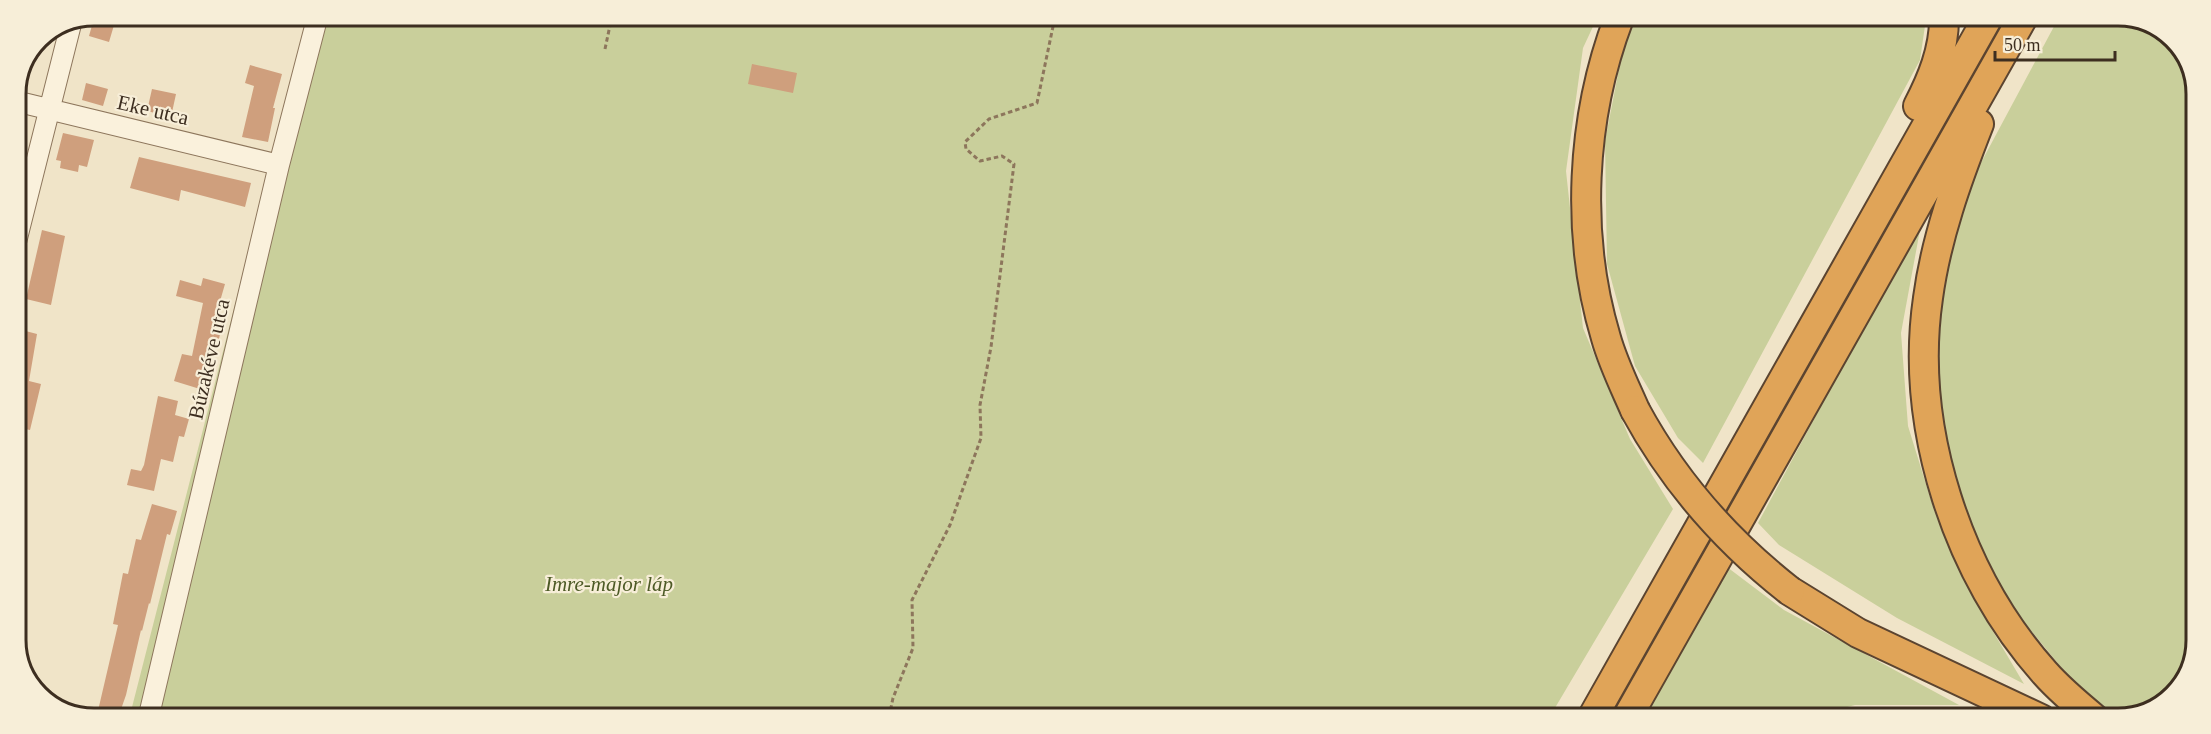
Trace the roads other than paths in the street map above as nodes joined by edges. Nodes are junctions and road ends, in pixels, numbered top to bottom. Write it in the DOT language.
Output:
graph roads {
  1 [pos="315,26"];
  2 [pos="1616,26"];
  3 [pos="1943,26"];
  4 [pos="1983,26"];
  5 [pos="2018,26"];
  6 [pos="69,31"];
  7 [pos="2002,54"];
  8 [pos="25,104"];
  9 [pos="49,110"];
  10 [pos="279,165"];
  11 [pos="25,205"];
  12 [pos="1860,243"];
  13 [pos="151,708"];
  14 [pos="1598,708"];
  15 [pos="1633,708"];
  16 [pos="2019,708"];
  17 [pos="2083,708"];
  1 -- 10 [label="street, Búzakéve utca"];
  2 -- 16 [label="highway, bridge"];
  3 -- 12 [label="highway"];
  4 -- 12 [label="highway"];
  5 -- 7 [label="highway"];
  6 -- 9 [label="street"];
  7 -- 15 [label="highway"];
  7 -- 17 [label="highway"];
  8 -- 9 [label="street, Eke utca"];
  9 -- 10 [label="street, Eke utca"];
  9 -- 11 [label="street"];
  10 -- 13 [label="street, Búzakéve utca"];
  12 -- 14 [label="highway"];
}
